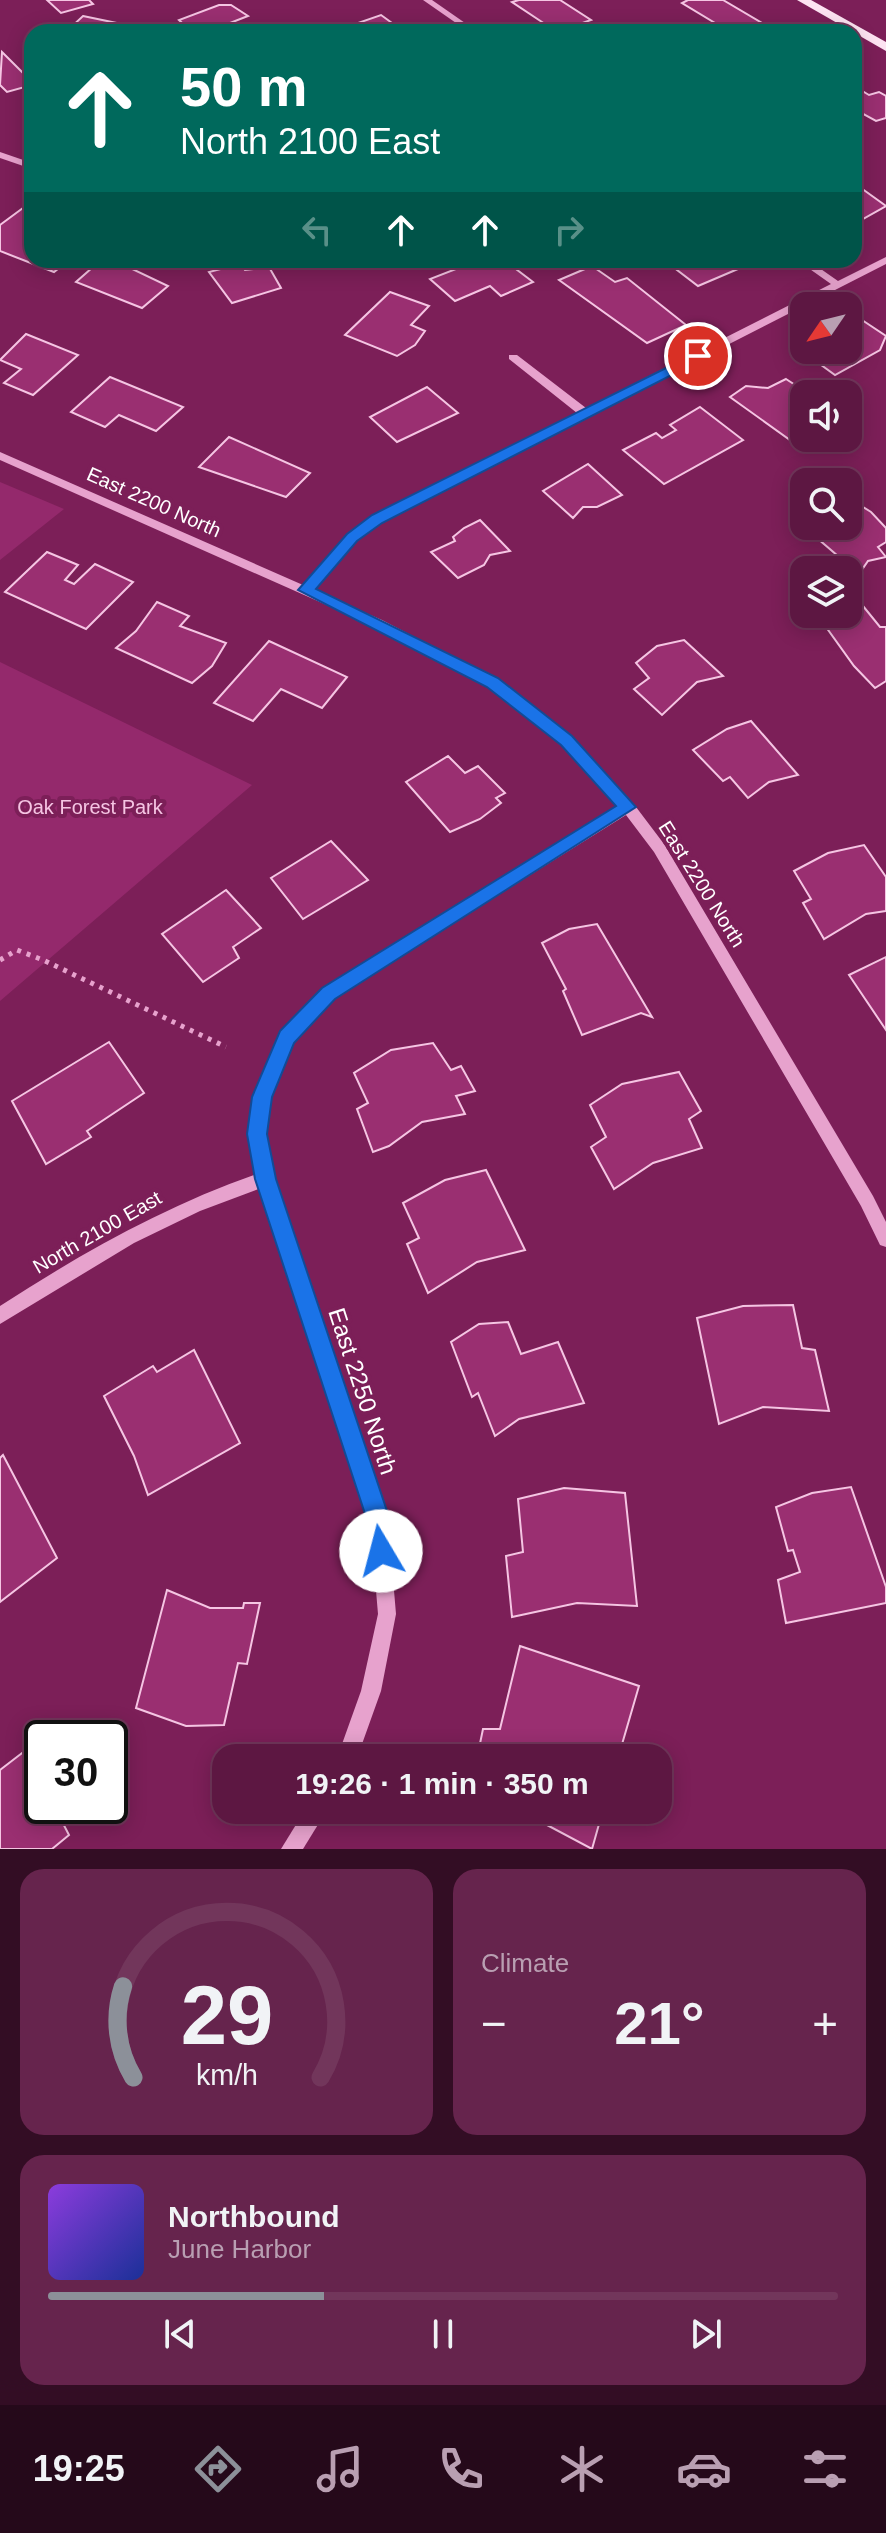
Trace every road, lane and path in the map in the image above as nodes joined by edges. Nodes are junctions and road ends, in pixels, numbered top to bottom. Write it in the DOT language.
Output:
graph roads {
  1 [pos="427,0"];
  2 [pos="803,0"];
  3 [pos="462,24"];
  4 [pos="845,24"];
  5 [pos="862,33"];
  6 [pos="886,47"];
  7 [pos="0,155"];
  8 [pos="24,163"];
  9 [pos="886,260"];
  10 [pos="814,268"];
  11 [pos="838,285"];
  12 [pos="513,357"];
  13 [pos="586,414"];
  14 [pos="0,456"];
  15 [pos="306,590"];
  16 [pos="628,807"];
  17 [pos="0,960"];
  18 [pos="226,1047"];
  19 [pos="266,1179"];
  20 [pos="886,1239"];
  21 [pos="0,1316"];
  22 [pos="352,1744"];
  23 [pos="308,1824"];
  24 [pos="291,1849"];
  1 -- 3 [label="street"];
  2 -- 4 [label="main road"];
  5 -- 6 [label="main road"];
  7 -- 8 [label="street"];
  9 -- 11 [label="street"];
  10 -- 11 [label="street"];
  11 -- 13 [label="street"];
  12 -- 13 [label="street"];
  13 -- 15 [label="street"];
  14 -- 15 [label="street, East 2200 North"];
  15 -- 16 [label="street, East 2200 North"];
  16 -- 19 [label="street"];
  16 -- 20 [label="street, East 2200 North"];
  17 -- 18 [label="path"];
  19 -- 21 [label="street, North 2100 East"];
  19 -- 22 [label="street, East 2250 North"];
  23 -- 24 [label="street"];
}
